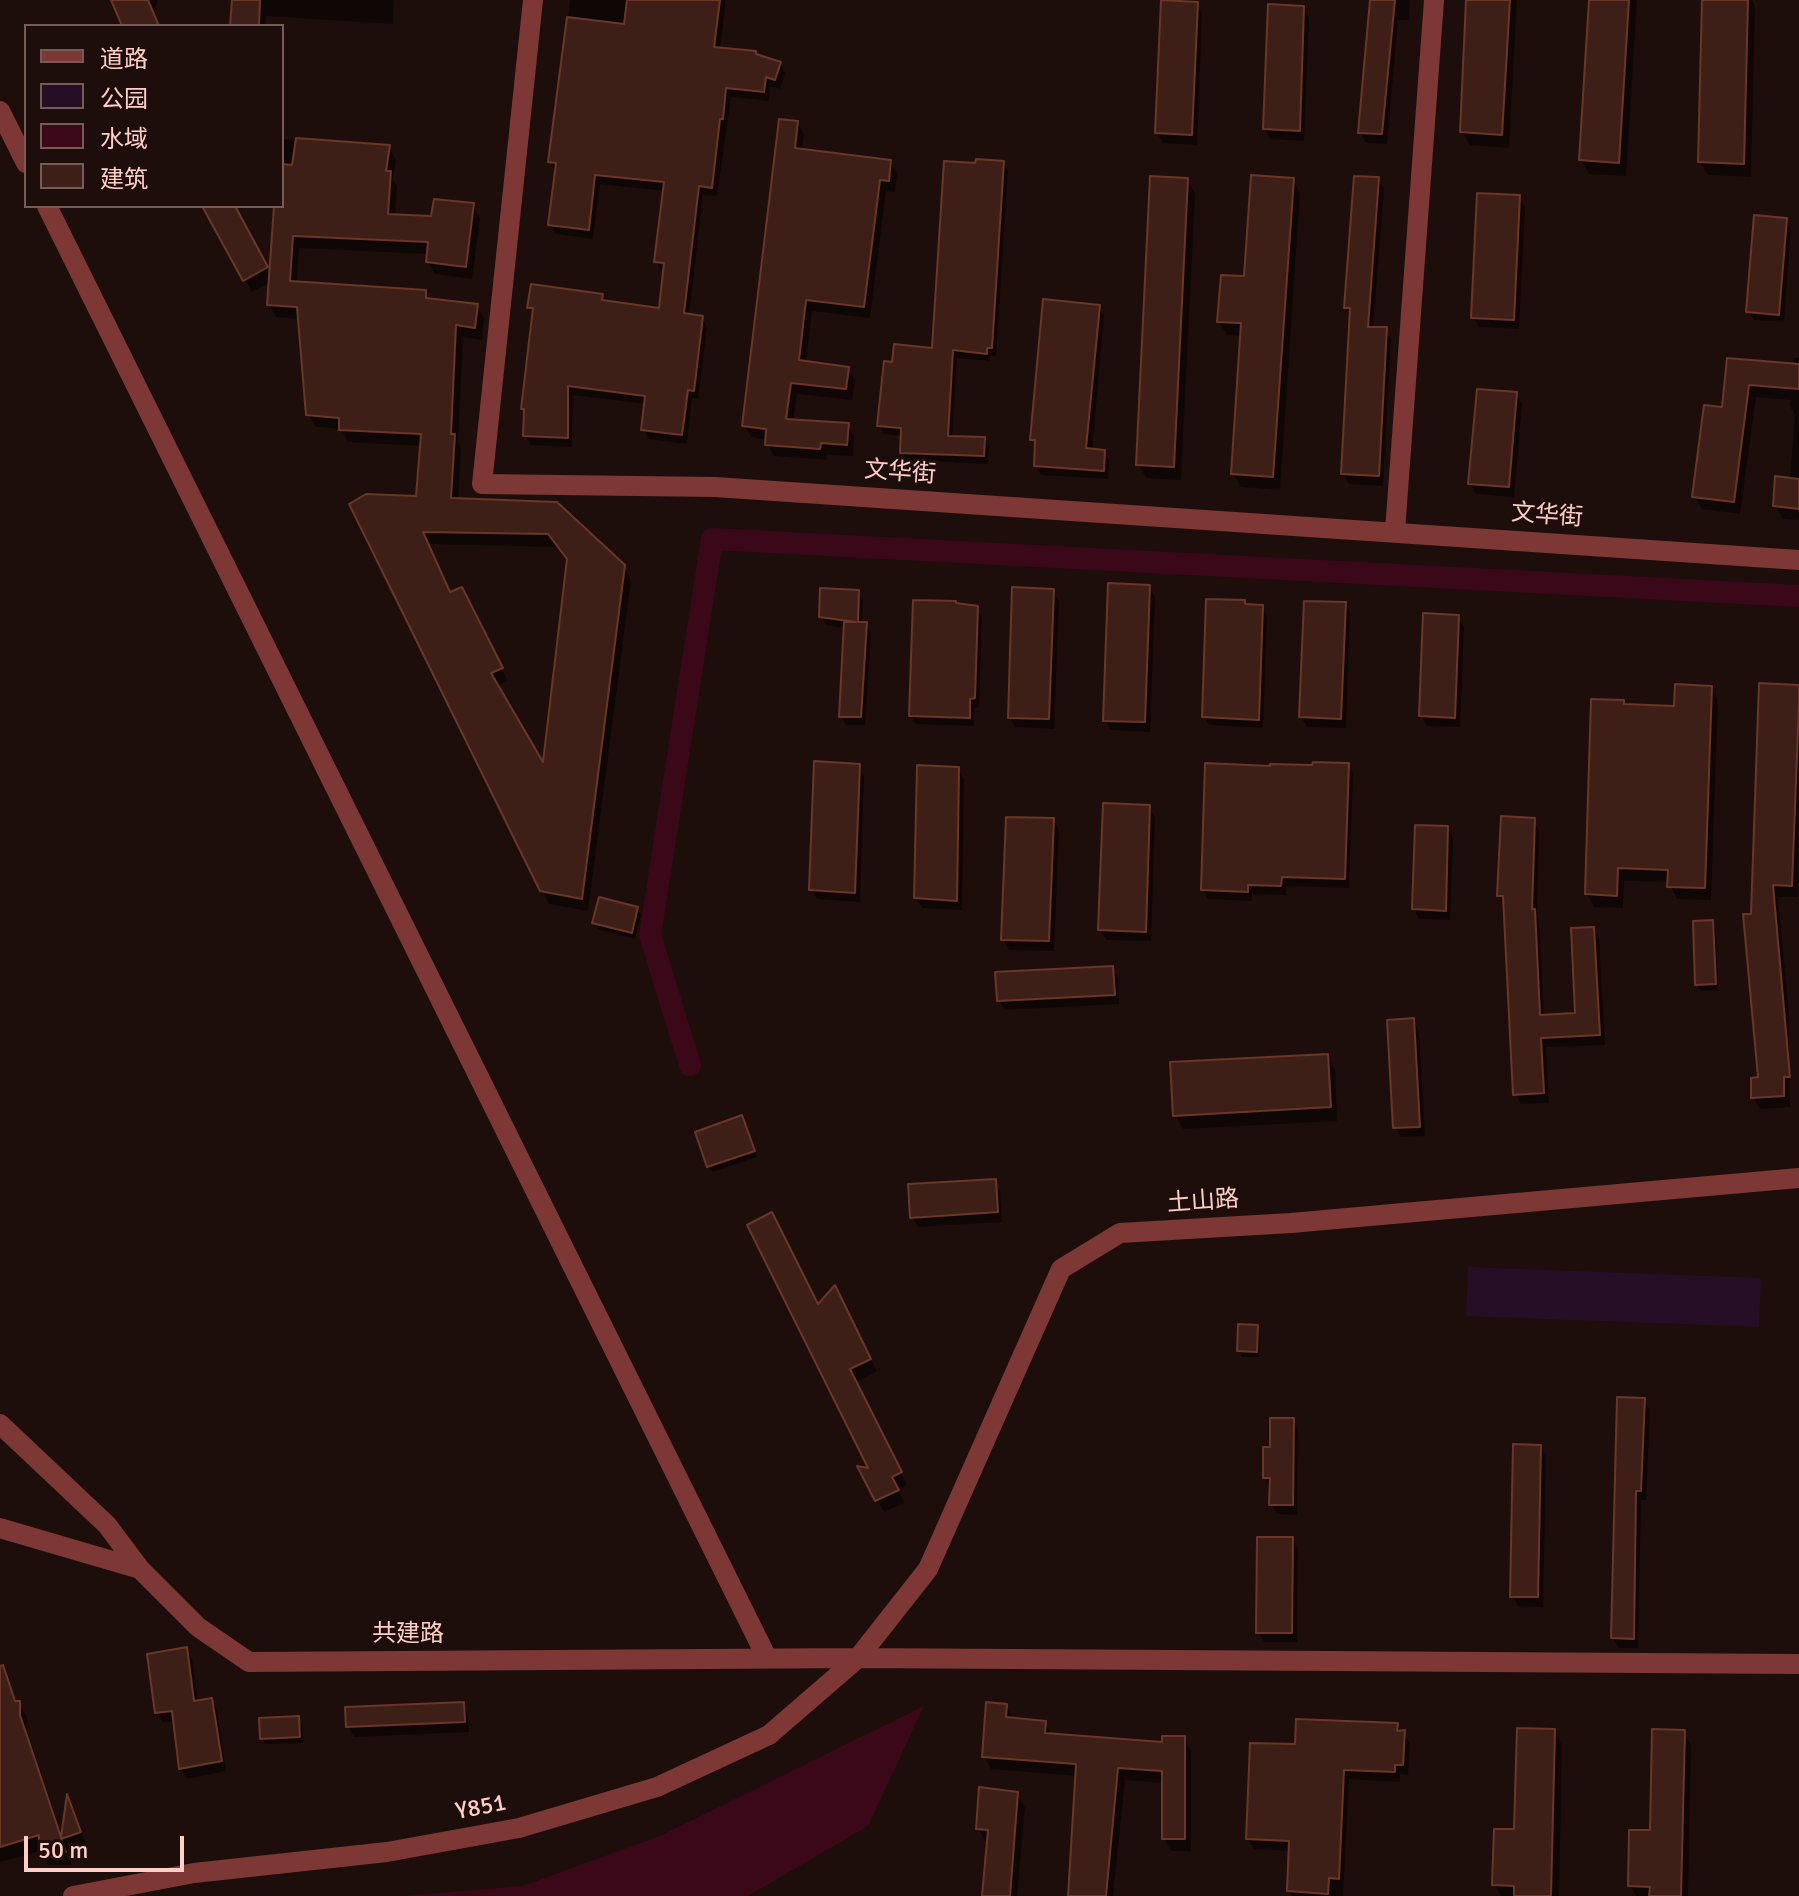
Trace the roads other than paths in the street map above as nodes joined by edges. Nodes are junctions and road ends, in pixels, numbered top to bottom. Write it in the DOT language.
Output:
graph roads {
  1 [pos="533,0"];
  2 [pos="1434,0"];
  3 [pos="0,111"];
  4 [pos="24,159"];
  5 [pos="48,208"];
  6 [pos="1395,531"];
  7 [pos="1799,560"];
  8 [pos="1799,1178"];
  9 [pos="0,1424"];
  10 [pos="0,1528"];
  11 [pos="140,1569"];
  12 [pos="767,1658"];
  13 [pos="858,1658"];
  14 [pos="1799,1664"];
  15 [pos="73,1896"];
  1 -- 6 [label="street, 文华街"];
  2 -- 6 [label="street"];
  3 -- 4 [label="street"];
  5 -- 12 [label="street"];
  6 -- 7 [label="street, 文华街"];
  8 -- 13 [label="street, 土山路"];
  9 -- 11 [label="street"];
  10 -- 11 [label="street, 共建路"];
  11 -- 12 [label="street, 共建路"];
  12 -- 13 [label="street, 共建路"];
  13 -- 14 [label="street, 共建路"];
  13 -- 15 [label="street, Y851"];
}
